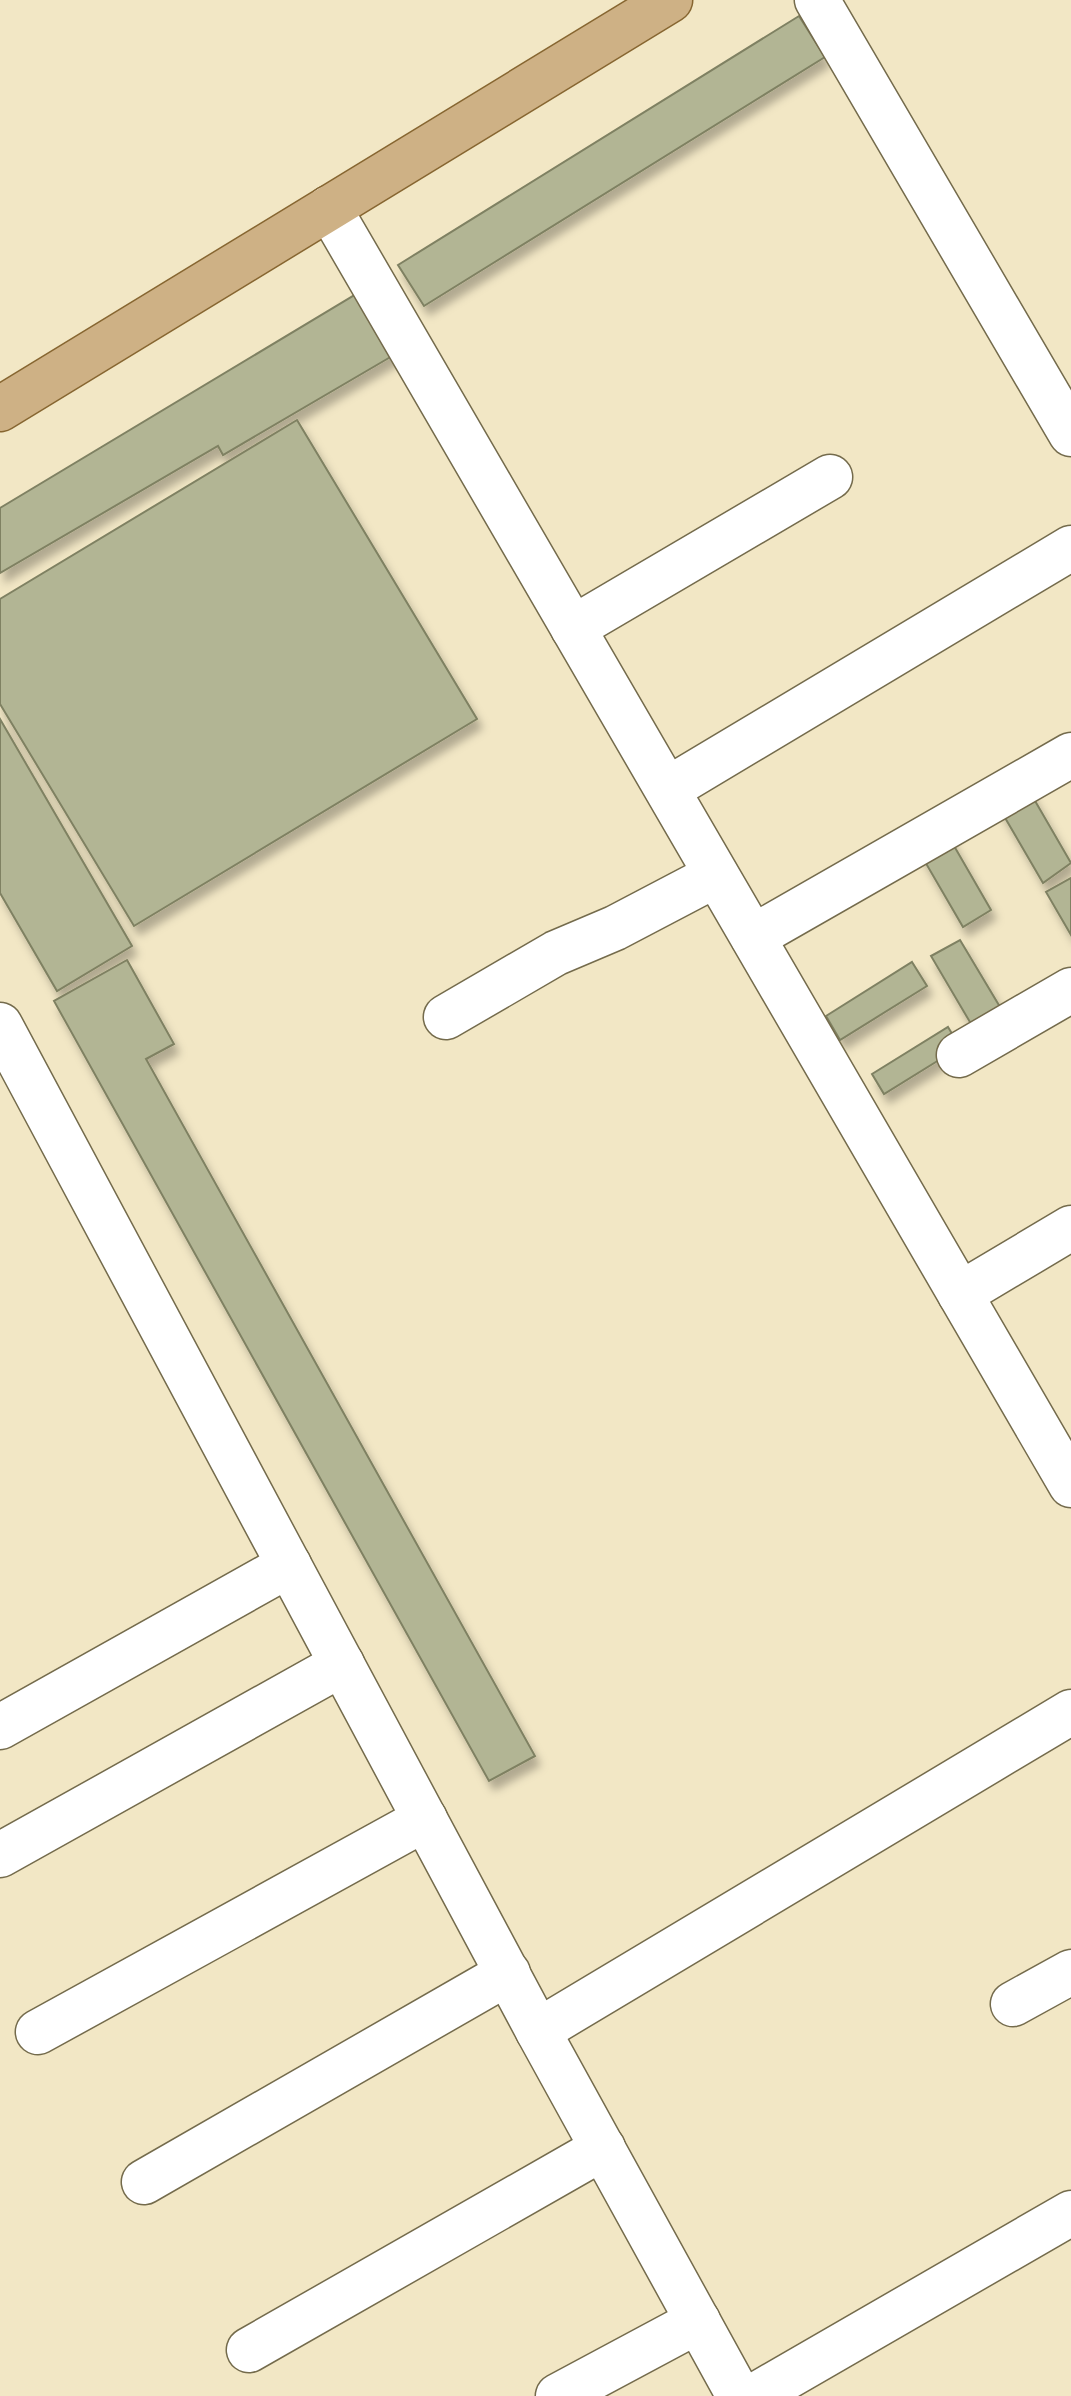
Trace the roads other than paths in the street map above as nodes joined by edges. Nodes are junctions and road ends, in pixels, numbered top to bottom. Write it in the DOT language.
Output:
graph roads {
  1 [pos="670,0"];
  2 [pos="817,0"];
  3 [pos="329,208"];
  4 [pos="0,409"];
  5 [pos="1071,434"];
  6 [pos="830,477"];
  7 [pos="1071,548"];
  8 [pos="573,628"];
  9 [pos="1071,755"];
  10 [pos="668,789"];
  11 [pos="716,875"];
  12 [pos="753,937"];
  13 [pos="1071,990"];
  14 [pos="446,1017"];
  15 [pos="0,1025"];
  16 [pos="959,1055"];
  17 [pos="1071,1228"];
  18 [pos="960,1294"];
  19 [pos="1069,1475"];
  20 [pos="289,1565"];
  21 [pos="342,1664"];
  22 [pos="1071,1712"];
  23 [pos="0,1727"];
  24 [pos="425,1819"];
  25 [pos="0,1855"];
  26 [pos="1071,1972"];
  27 [pos="508,1973"];
  28 [pos="1013,2004"];
  29 [pos="538,2031"];
  30 [pos="38,2032"];
  31 [pos="603,2148"];
  32 [pos="144,2182"];
  33 [pos="1071,2213"];
  34 [pos="698,2321"];
  35 [pos="249,2350"];
  36 [pos="558,2396"];
  37 [pos="739,2396"];
  38 [pos="754,2396"];
  1 -- 3 [label="main road"];
  2 -- 5 [label="street"];
  3 -- 4 [label="main road"];
  3 -- 8 [label="street"];
  6 -- 8 [label="street"];
  7 -- 10 [label="street"];
  8 -- 10 [label="street"];
  9 -- 12 [label="street"];
  10 -- 11 [label="street"];
  11 -- 12 [label="street"];
  11 -- 14 [label="street"];
  12 -- 18 [label="street"];
  13 -- 16 [label="street"];
  15 -- 20 [label="street"];
  17 -- 18 [label="street"];
  18 -- 19 [label="street"];
  20 -- 21 [label="street"];
  20 -- 23 [label="street"];
  21 -- 24 [label="street"];
  21 -- 25 [label="street"];
  22 -- 29 [label="street"];
  24 -- 27 [label="street"];
  24 -- 30 [label="street"];
  26 -- 28 [label="street"];
  27 -- 29 [label="street"];
  27 -- 32 [label="street"];
  29 -- 31 [label="street"];
  31 -- 34 [label="street"];
  31 -- 35 [label="street"];
  33 -- 38 [label="street"];
  34 -- 36 [label="street"];
  34 -- 37 [label="street"];
}
